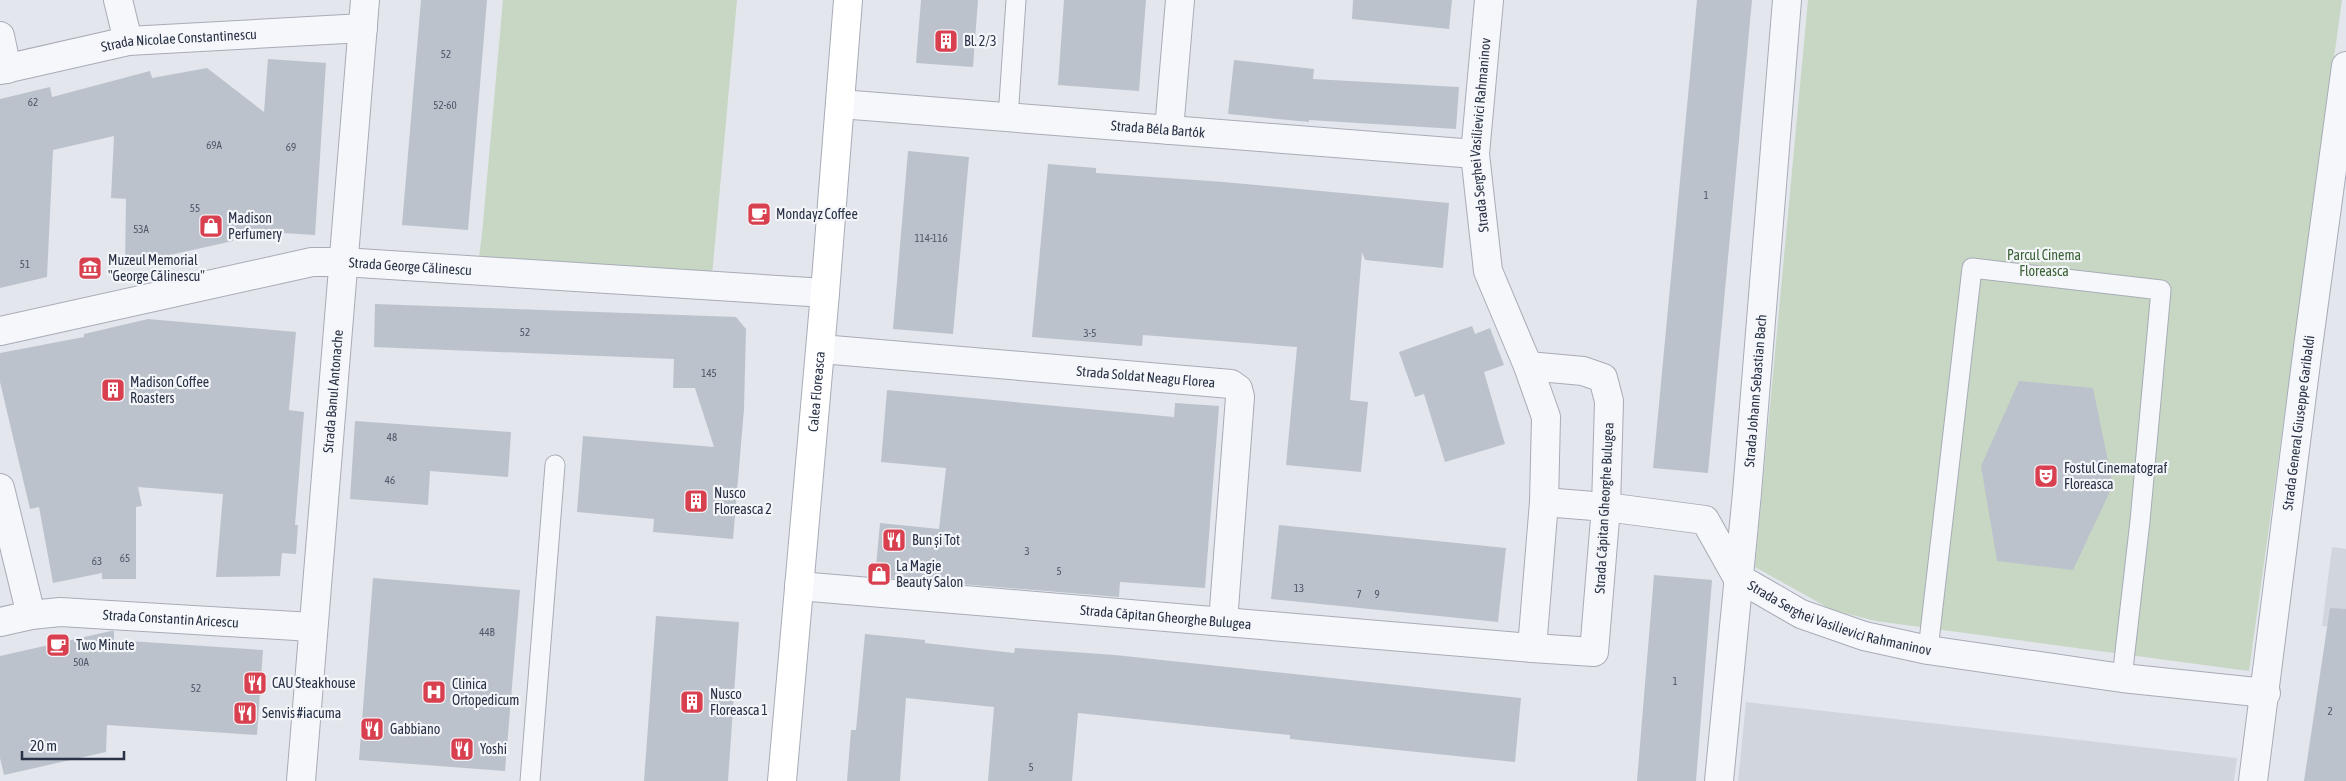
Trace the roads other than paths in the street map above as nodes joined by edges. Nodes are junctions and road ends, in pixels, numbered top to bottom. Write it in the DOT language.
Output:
graph roads {
  1 [pos="118,0"];
  2 [pos="365,0"];
  3 [pos="848,0"];
  4 [pos="1016,0"];
  5 [pos="1180,0"];
  6 [pos="1489,0"];
  7 [pos="1787,0"];
  8 [pos="363,28"];
  9 [pos="0,36"];
  10 [pos="128,40"];
  11 [pos="2346,66"];
  12 [pos="4,70"];
  13 [pos="840,104"];
  14 [pos="1008,118"];
  15 [pos="1169,130"];
  16 [pos="1475,154"];
  17 [pos="343,262"];
  18 [pos="825,293"];
  19 [pos="0,332"];
  20 [pos="820,349"];
  21 [pos="1528,366"];
  22 [pos="555,465"];
  23 [pos="0,488"];
  24 [pos="1544,502"];
  25 [pos="1606,507"];
  26 [pos="1737,577"];
  27 [pos="799,586"];
  28 [pos="31,615"];
  29 [pos="0,622"];
  30 [pos="1223,622"];
  31 [pos="312,627"];
  32 [pos="1532,648"];
  33 [pos="1928,650"];
  34 [pos="2122,678"];
  35 [pos="2266,693"];
  36 [pos="301,781"];
  37 [pos="530,781"];
  38 [pos="782,781"];
  39 [pos="1719,781"];
  40 [pos="2253,781"];
  1 -- 10 [label="street"];
  2 -- 8 [label="street, Strada Banul Antonache"];
  3 -- 13 [label="street, Calea Floreasca"];
  4 -- 14 [label="lane"];
  5 -- 15 [label="street"];
  6 -- 16 [label="street, Strada Serghei Vasilievici Rahmaninov"];
  7 -- 26 [label="street, Strada Johann Sebastian Bach"];
  8 -- 10 [label="street, Strada Nicolae Constantinescu"];
  8 -- 17 [label="street, Strada Banul Antonache"];
  9 -- 12 [label="street"];
  10 -- 12 [label="street, Strada Nicolae Constantinescu"];
  11 -- 35 [label="street, Strada General Giuseppe Garibaldi"];
  13 -- 14 [label="street, Strada Béla Bartók"];
  13 -- 18 [label="street, Calea Floreasca"];
  14 -- 15 [label="street, Strada Béla Bartók"];
  15 -- 16 [label="street, Strada Béla Bartók"];
  16 -- 21 [label="street, Strada Serghei Vasilievici Rahmaninov"];
  17 -- 18 [label="street, Strada George Călinescu"];
  17 -- 19 [label="street, Strada George Călinescu"];
  17 -- 31 [label="street, Strada Banul Antonache"];
  18 -- 20 [label="street, Calea Floreasca"];
  20 -- 27 [label="street, Calea Floreasca"];
  20 -- 30 [label="street, Strada Soldat Neagu Florea"];
  21 -- 24 [label="street, Strada Serghei Vasilievici Rahmaninov"];
  21 -- 25 [label="street, Strada Căpitan Gheorghe Bulugea"];
  22 -- 37 [label="lane"];
  23 -- 28 [label="street"];
  24 -- 25 [label="street, Strada Serghei Vasilievici Rahmaninov"];
  24 -- 32 [label="street"];
  25 -- 26 [label="street, Strada Serghei Vasilievici Rahmaninov"];
  25 -- 32 [label="street, Strada Căpitan Gheorghe Bulugea"];
  26 -- 33 [label="street, Strada Serghei Vasilievici Rahmaninov"];
  26 -- 39 [label="street, Strada Johann Sebastian Bach"];
  27 -- 30 [label="street, Strada Căpitan Gheorghe Bulugea"];
  27 -- 38 [label="street, Calea Floreasca"];
  28 -- 29 [label="street, Strada Constantin Aricescu"];
  28 -- 31 [label="street, Strada Constantin Aricescu"];
  30 -- 32 [label="street, Strada Căpitan Gheorghe Bulugea"];
  31 -- 36 [label="street, Strada Banul Antonache"];
  33 -- 34 [label="street, Strada Serghei Vasilievici Rahmaninov"];
  33 -- 34 [label="lane"];
  34 -- 35 [label="street, Strada Serghei Vasilievici Rahmaninov"];
  35 -- 40 [label="street, Strada General Giuseppe Garibaldi"];
}
